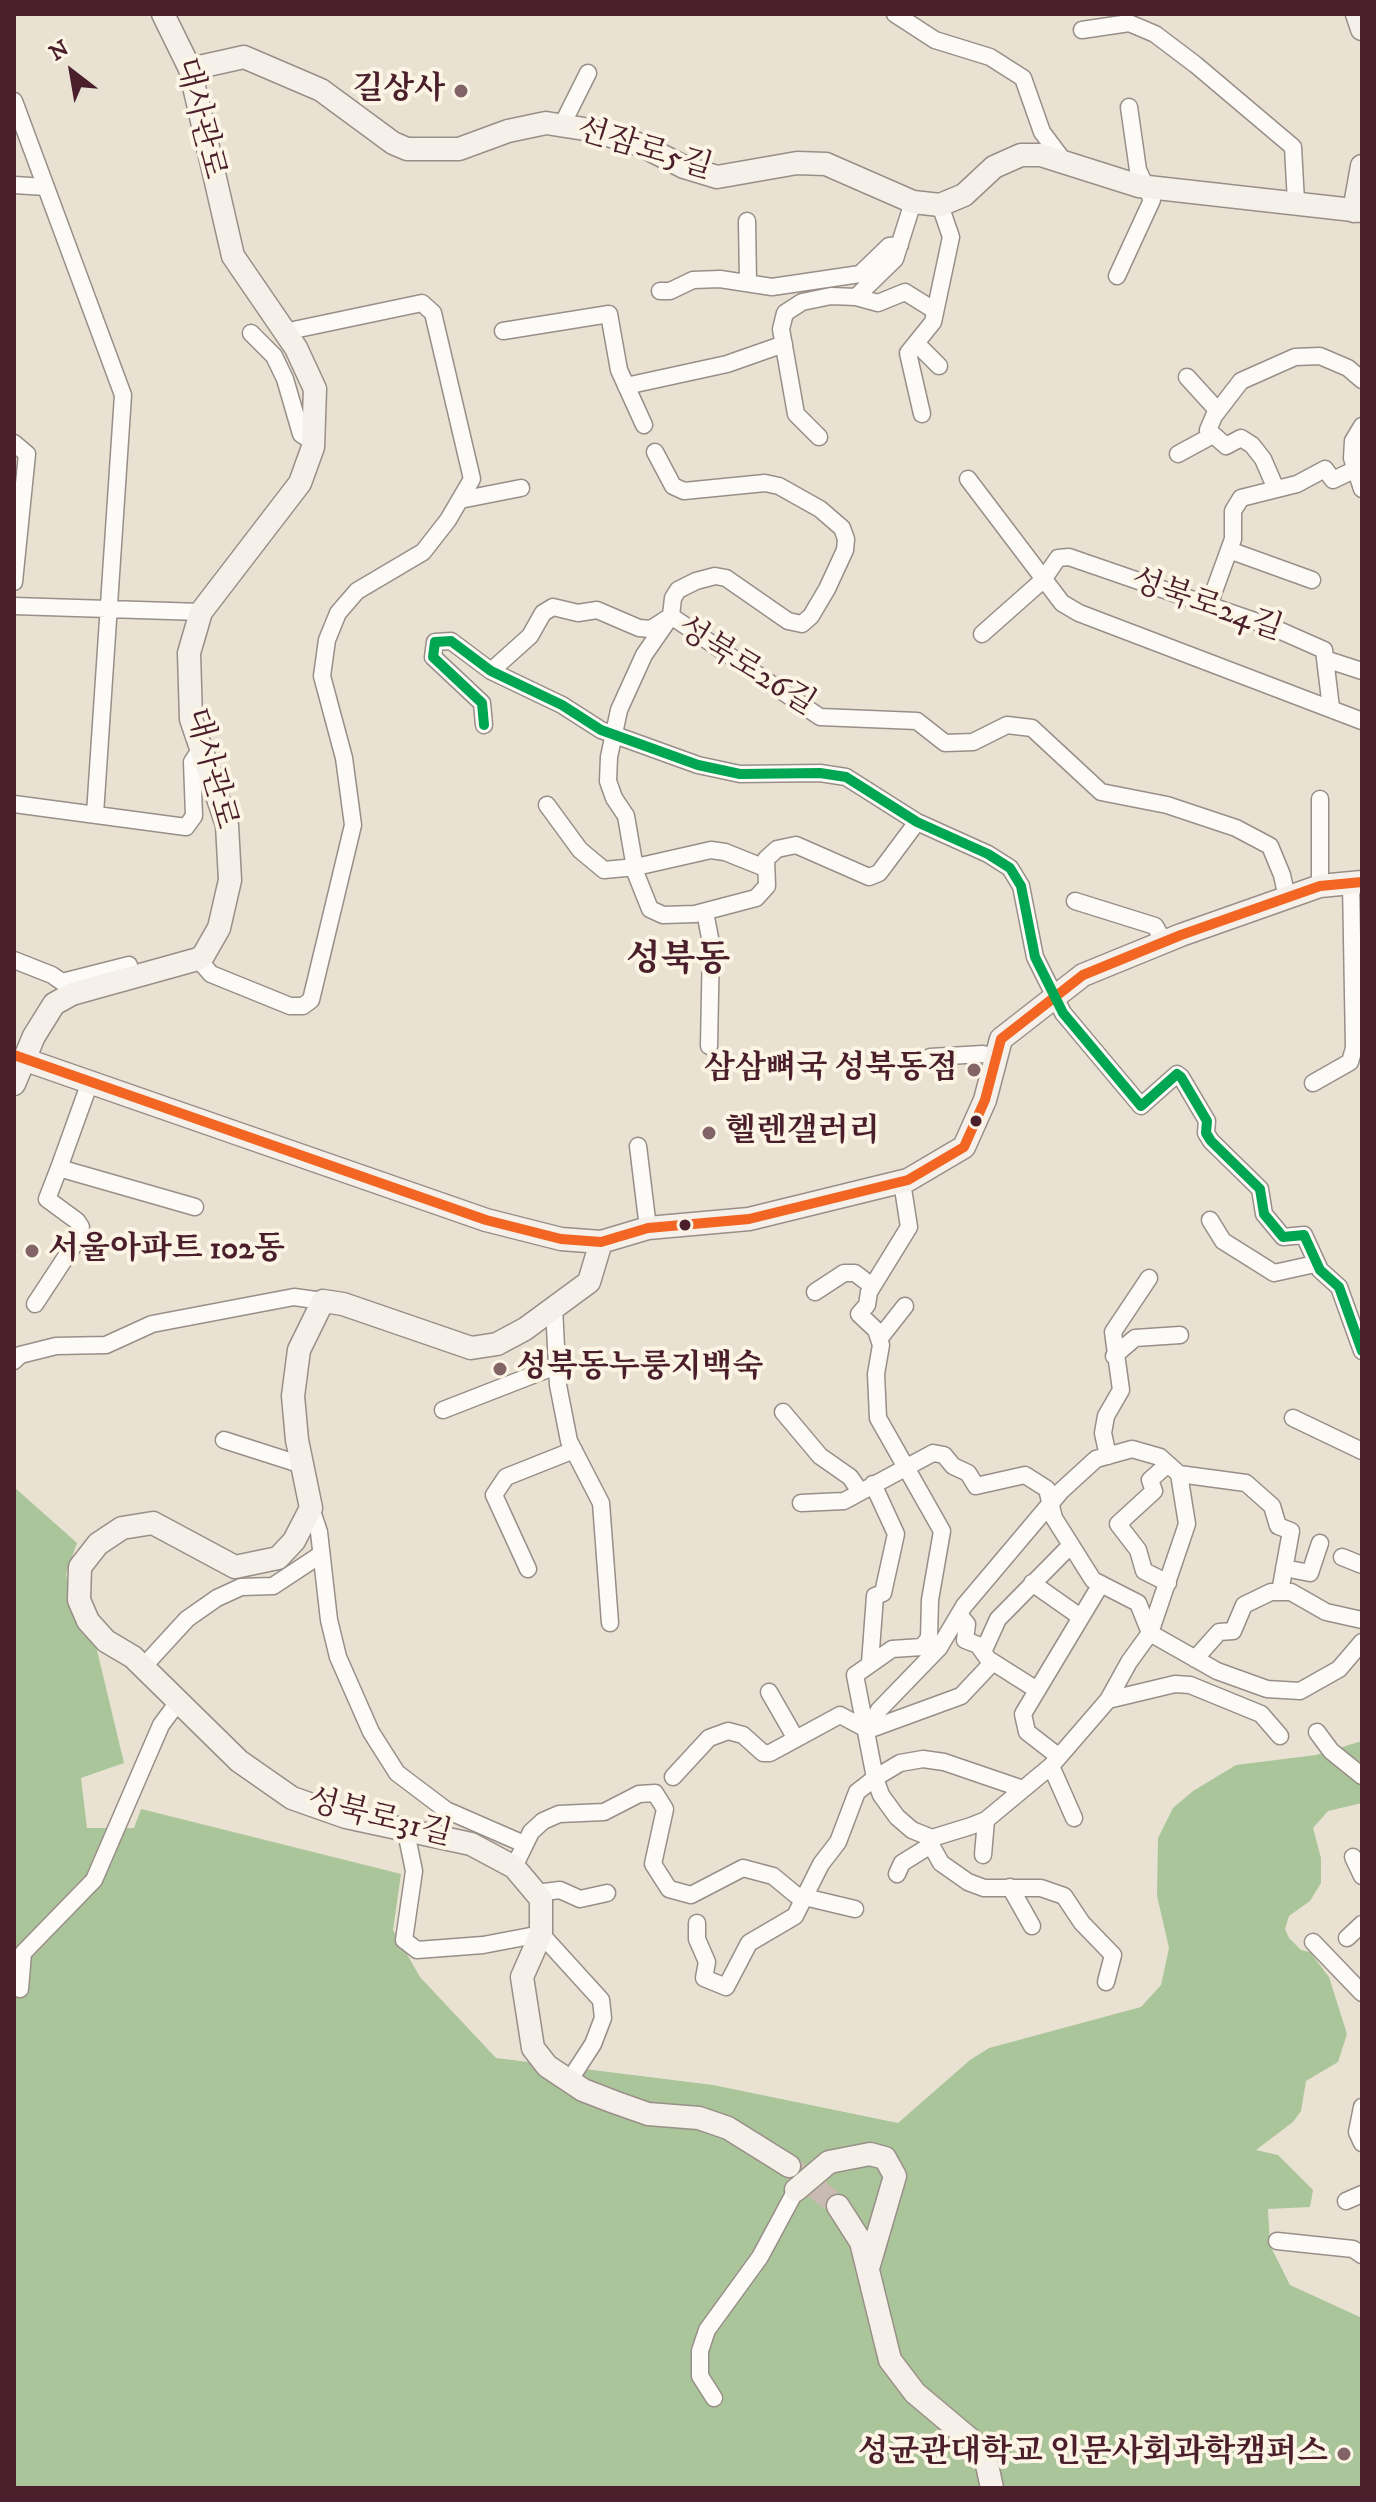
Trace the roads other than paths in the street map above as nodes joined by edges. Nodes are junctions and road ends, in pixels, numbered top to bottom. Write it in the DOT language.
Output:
graph roads {
  1 [pos="163,14"];
  2 [pos="895,14"];
  3 [pos="1357,14"];
  4 [pos="1362,29"];
  5 [pos="1082,30"];
  6 [pos="190,69"];
  7 [pos="588,73"];
  8 [pos="14,101"];
  9 [pos="1129,107"];
  10 [pos="562,125"];
  11 [pos="1066,164"];
  12 [pos="1362,166"];
  13 [pos="14,185"];
  14 [pos="46,187"];
  15 [pos="1148,187"];
  16 [pos="913,202"];
  17 [pos="1296,202"];
  18 [pos="940,205"];
  19 [pos="1358,211"];
  20 [pos="747,221"];
  21 [pos="900,245"];
  22 [pos="1117,276"];
  23 [pos="748,283"];
  24 [pos="660,291"];
  25 [pos="856,297"];
  26 [pos="934,310"];
  27 [pos="503,331"];
  28 [pos="284,332"];
  29 [pos="251,333"];
  30 [pos="916,343"];
  31 [pos="784,344"];
  32 [pos="939,366"];
  33 [pos="1187,377"];
  34 [pos="1362,380"];
  35 [pos="626,386"];
  36 [pos="1218,411"];
  37 [pos="922,414"];
  38 [pos="644,425"];
  39 [pos="1362,426"];
  40 [pos="1213,435"];
  41 [pos="819,437"];
  42 [pos="313,442"];
  43 [pos="14,443"];
  44 [pos="655,452"];
  45 [pos="1178,454"];
  46 [pos="1356,469"];
  47 [pos="968,479"];
  48 [pos="521,488"];
  49 [pos="1276,489"];
  50 [pos="1362,489"];
  51 [pos="460,500"];
  52 [pos="1229,550"];
  53 [pos="1043,580"];
  54 [pos="1312,580"];
  55 [pos="14,582"];
  56 [pos="1209,605"];
  57 [pos="14,606"];
  58 [pos="110,610"];
  59 [pos="201,612"];
  60 [pos="671,616"];
  61 [pos="982,634"];
  62 [pos="1325,659"];
  63 [pos="491,671"];
  64 [pos="1362,671"];
  65 [pos="1331,708"];
  66 [pos="1362,721"];
  67 [pos="484,725"];
  68 [pos="612,734"];
  69 [pos="200,750"];
  70 [pos="1320,799"];
  71 [pos="14,804"];
  72 [pos="547,805"];
  73 [pos="95,814"];
  74 [pos="917,822"];
  75 [pos="636,867"];
  76 [pos="765,868"];
  77 [pos="1357,882"];
  78 [pos="1320,886"];
  79 [pos="1287,898"];
  80 [pos="1075,901"];
  81 [pos="705,912"];
  82 [pos="1164,942"];
  83 [pos="198,959"];
  84 [pos="14,960"];
  85 [pos="129,965"];
  86 [pos="67,988"];
  87 [pos="1054,998"];
  88 [pos="709,1046"];
  89 [pos="20,1057"];
  90 [pos="930,1057"];
  91 [pos="997,1057"];
  92 [pos="90,1082"];
  93 [pos="1313,1083"];
  94 [pos="14,1084"];
  95 [pos="638,1146"];
  96 [pos="59,1168"];
  97 [pos="902,1182"];
  98 [pos="195,1207"];
  99 [pos="1210,1220"];
  100 [pos="648,1228"];
  101 [pos="601,1242"];
  102 [pos="1315,1264"];
  103 [pos="1149,1278"];
  104 [pos="872,1286"];
  105 [pos="815,1292"];
  106 [pos="323,1301"];
  107 [pos="35,1304"];
  108 [pos="905,1306"];
  109 [pos="554,1308"];
  110 [pos="1180,1335"];
  111 [pos="879,1339"];
  112 [pos="1362,1351"];
  113 [pos="1114,1356"];
  114 [pos="14,1361"];
  115 [pos="556,1366"];
  116 [pos="443,1410"];
  117 [pos="783,1412"];
  118 [pos="1293,1418"];
  119 [pos="224,1440"];
  120 [pos="574,1450"];
  121 [pos="1362,1451"];
  122 [pos="1108,1456"];
  123 [pos="302,1465"];
  124 [pos="904,1469"];
  125 [pos="1174,1469"];
  126 [pos="866,1487"];
  127 [pos="801,1503"];
  128 [pos="1051,1503"];
  129 [pos="311,1508"];
  130 [pos="1320,1543"];
  131 [pos="1070,1546"];
  132 [pos="320,1555"];
  133 [pos="1342,1557"];
  134 [pos="1362,1565"];
  135 [pos="1284,1568"];
  136 [pos="528,1569"];
  137 [pos="1032,1583"];
  138 [pos="1168,1583"];
  139 [pos="1101,1584"];
  140 [pos="1280,1592"];
  141 [pos="959,1615"];
  142 [pos="1079,1616"];
  143 [pos="1362,1620"];
  144 [pos="610,1623"];
  145 [pos="1150,1633"];
  146 [pos="1362,1642"];
  147 [pos="988,1657"];
  148 [pos="1195,1659"];
  149 [pos="870,1663"];
  150 [pos="143,1667"];
  151 [pos="1037,1690"];
  152 [pos="769,1692"];
  153 [pos="1108,1700"];
  154 [pos="178,1702"];
  155 [pos="868,1730"];
  156 [pos="1317,1732"];
  157 [pos="1280,1736"];
  158 [pos="796,1739"];
  159 [pos="1055,1761"];
  160 [pos="1362,1776"];
  161 [pos="673,1777"];
  162 [pos="875,1778"];
  163 [pos="1023,1789"];
  164 [pos="1074,1818"];
  165 [pos="986,1820"];
  166 [pos="406,1832"];
  167 [pos="932,1841"];
  168 [pos="524,1844"];
  169 [pos="983,1855"];
  170 [pos="1353,1857"];
  171 [pos="514,1867"];
  172 [pos="897,1874"];
  173 [pos="1362,1876"];
  174 [pos="1010,1887"];
  175 [pos="536,1893"];
  176 [pos="607,1893"];
  177 [pos="804,1896"];
  178 [pos="855,1909"];
  179 [pos="697,1923"];
  180 [pos="1362,1924"];
  181 [pos="1032,1926"];
  182 [pos="541,1934"];
  183 [pos="1347,1938"];
  184 [pos="1313,1942"];
  185 [pos="1106,1982"];
  186 [pos="20,1989"];
  187 [pos="1362,1993"];
  188 [pos="569,2081"];
  189 [pos="1362,2107"];
  190 [pos="1362,2143"];
  191 [pos="789,2166"];
  192 [pos="796,2190"];
  193 [pos="1362,2194"];
  194 [pos="1346,2201"];
  195 [pos="838,2206"];
  196 [pos="1277,2241"];
  197 [pos="1362,2255"];
  198 [pos="867,2270"];
  199 [pos="714,2398"];
  200 [pos="992,2488"];
  1 -- 6 [label="street, 대사관로"];
  2 -- 11 [label="street"];
  3 -- 4 [label="street"];
  5 -- 17 [label="street"];
  6 -- 10 [label="street, 선잠로5길"];
  6 -- 28 [label="street, 대사관로"];
  7 -- 10 [label="street"];
  8 -- 14 [label="street"];
  9 -- 15 [label="street"];
  10 -- 16 [label="street, 선잠로5길"];
  11 -- 15 [label="street"];
  11 -- 18 [label="street"];
  12 -- 19 [label="street"];
  13 -- 14 [label="street"];
  14 -- 58 [label="street"];
  15 -- 17 [label="street"];
  15 -- 22 [label="street"];
  16 -- 18 [label="street, 선잠로5길"];
  16 -- 21 [label="street"];
  17 -- 19 [label="street"];
  18 -- 26 [label="street"];
  20 -- 23 [label="street"];
  21 -- 23 [label="street"];
  21 -- 25 [label="street"];
  23 -- 24 [label="street"];
  25 -- 26 [label="street"];
  25 -- 31 [label="street"];
  26 -- 30 [label="street"];
  27 -- 35 [label="street"];
  28 -- 42 [label="street, 대사관로"];
  28 -- 51 [label="street"];
  29 -- 42 [label="street"];
  30 -- 32 [label="street"];
  30 -- 37 [label="street"];
  31 -- 35 [label="street"];
  31 -- 41 [label="street"];
  33 -- 36 [label="street"];
  34 -- 36 [label="street"];
  35 -- 38 [label="street"];
  36 -- 40 [label="street"];
  39 -- 46 [label="street"];
  40 -- 45 [label="street"];
  40 -- 49 [label="street"];
  42 -- 59 [label="street, 대사관로"];
  43 -- 55 [label="street"];
  44 -- 60 [label="street"];
  46 -- 49 [label="street"];
  46 -- 50 [label="street"];
  47 -- 53 [label="street, 성북로24길"];
  48 -- 51 [label="street"];
  49 -- 52 [label="street"];
  51 -- 83 [label="street"];
  52 -- 54 [label="street"];
  52 -- 56 [label="street"];
  53 -- 56 [label="street, 성북로24길"];
  53 -- 61 [label="street, 성북로24길"];
  53 -- 65 [label="street, 성북로24길"];
  56 -- 62 [label="street, 성북로24길"];
  57 -- 58 [label="street"];
  58 -- 59 [label="street"];
  58 -- 73 [label="street"];
  59 -- 69 [label="street, 대사관로"];
  60 -- 63 [label="street, 성북로26길"];
  60 -- 68 [label="street"];
  60 -- 79 [label="street, 성북로26길"];
  62 -- 64 [label="street"];
  62 -- 65 [label="street"];
  63 -- 67 [label="street"];
  63 -- 68 [label="street"];
  65 -- 66 [label="street, 성북로24길"];
  68 -- 74 [label="street"];
  68 -- 75 [label="street"];
  69 -- 73 [label="street"];
  69 -- 83 [label="street, 대사관로"];
  70 -- 78 [label="street"];
  71 -- 73 [label="street"];
  72 -- 75 [label="street"];
  74 -- 76 [label="street"];
  74 -- 87 [label="street"];
  75 -- 76 [label="street"];
  75 -- 81 [label="street"];
  76 -- 81 [label="street"];
  77 -- 78 [label="street"];
  77 -- 93 [label="street"];
  78 -- 79 [label="street"];
  79 -- 82 [label="street"];
  80 -- 82 [label="street"];
  81 -- 88 [label="street"];
  82 -- 87 [label="street"];
  83 -- 86 [label="street"];
  84 -- 86 [label="street"];
  85 -- 86 [label="street"];
  86 -- 89 [label="street"];
  87 -- 91 [label="street"];
  87 -- 102 [label="street"];
  89 -- 92 [label="street"];
  89 -- 94 [label="street"];
  90 -- 91 [label="street"];
  91 -- 97 [label="street"];
  92 -- 96 [label="street"];
  92 -- 101 [label="street"];
  95 -- 100 [label="street"];
  96 -- 98 [label="street"];
  96 -- 107 [label="street"];
  97 -- 100 [label="street"];
  97 -- 104 [label="street"];
  99 -- 102 [label="street"];
  100 -- 101 [label="street"];
  101 -- 109 [label="street"];
  102 -- 112 [label="street"];
  103 -- 113 [label="street"];
  104 -- 105 [label="street"];
  104 -- 111 [label="street"];
  106 -- 109 [label="street"];
  106 -- 114 [label="street"];
  106 -- 123 [label="street, 성북로31길"];
  108 -- 111 [label="street"];
  109 -- 115 [label="street"];
  110 -- 113 [label="street"];
  111 -- 124 [label="street"];
  113 -- 122 [label="street"];
  115 -- 116 [label="street"];
  115 -- 120 [label="street"];
  117 -- 126 [label="street"];
  118 -- 121 [label="street"];
  119 -- 123 [label="street"];
  120 -- 136 [label="street"];
  120 -- 144 [label="street"];
  122 -- 125 [label="street"];
  122 -- 128 [label="street"];
  123 -- 129 [label="street, 성북로31길"];
  124 -- 126 [label="street"];
  124 -- 128 [label="street"];
  124 -- 149 [label="street"];
  125 -- 135 [label="street"];
  125 -- 138 [label="street"];
  125 -- 138 [label="street"];
  126 -- 127 [label="street"];
  126 -- 149 [label="street"];
  128 -- 131 [label="street"];
  128 -- 141 [label="street"];
  129 -- 132 [label="street, 성북로31길"];
  129 -- 150 [label="street, 성북로31길"];
  130 -- 135 [label="street"];
  131 -- 137 [label="street"];
  131 -- 139 [label="street"];
  132 -- 150 [label="street"];
  132 -- 168 [label="street, 성북로31길"];
  133 -- 134 [label="street"];
  135 -- 140 [label="street"];
  137 -- 142 [label="street"];
  137 -- 147 [label="street"];
  138 -- 145 [label="street"];
  139 -- 142 [label="street"];
  139 -- 145 [label="street"];
  140 -- 143 [label="street"];
  140 -- 148 [label="street"];
  141 -- 147 [label="street"];
  141 -- 155 [label="street"];
  142 -- 151 [label="street"];
  145 -- 148 [label="street"];
  145 -- 153 [label="street"];
  146 -- 148 [label="street"];
  147 -- 151 [label="street"];
  147 -- 155 [label="street"];
  149 -- 155 [label="street"];
  150 -- 154 [label="street, 성북로31길"];
  151 -- 159 [label="street"];
  152 -- 158 [label="street"];
  153 -- 157 [label="street"];
  153 -- 159 [label="street"];
  154 -- 166 [label="street, 성북로31길"];
  154 -- 186 [label="street"];
  155 -- 158 [label="street"];
  155 -- 162 [label="street"];
  156 -- 160 [label="street"];
  158 -- 161 [label="street"];
  159 -- 163 [label="street"];
  159 -- 164 [label="street"];
  162 -- 163 [label="street"];
  162 -- 167 [label="street"];
  162 -- 177 [label="street"];
  163 -- 165 [label="street"];
  165 -- 167 [label="street"];
  165 -- 169 [label="street"];
  166 -- 171 [label="street, 성북로31길"];
  166 -- 182 [label="street"];
  167 -- 172 [label="street"];
  167 -- 174 [label="street"];
  168 -- 171 [label="street"];
  168 -- 177 [label="street"];
  170 -- 173 [label="street"];
  171 -- 175 [label="street, 성북로31길"];
  174 -- 181 [label="street"];
  174 -- 185 [label="street"];
  175 -- 176 [label="street"];
  175 -- 182 [label="street"];
  177 -- 178 [label="street"];
  177 -- 179 [label="street"];
  180 -- 183 [label="street"];
  182 -- 188 [label="street"];
  182 -- 188 [label="street"];
  184 -- 187 [label="street"];
  188 -- 191 [label="street"];
  189 -- 190 [label="street"];
  192 -- 198 [label="street"];
  192 -- 199 [label="street"];
  193 -- 194 [label="street"];
  195 -- 198 [label="street"];
  196 -- 197 [label="street"];
  198 -- 200 [label="street"];
}
